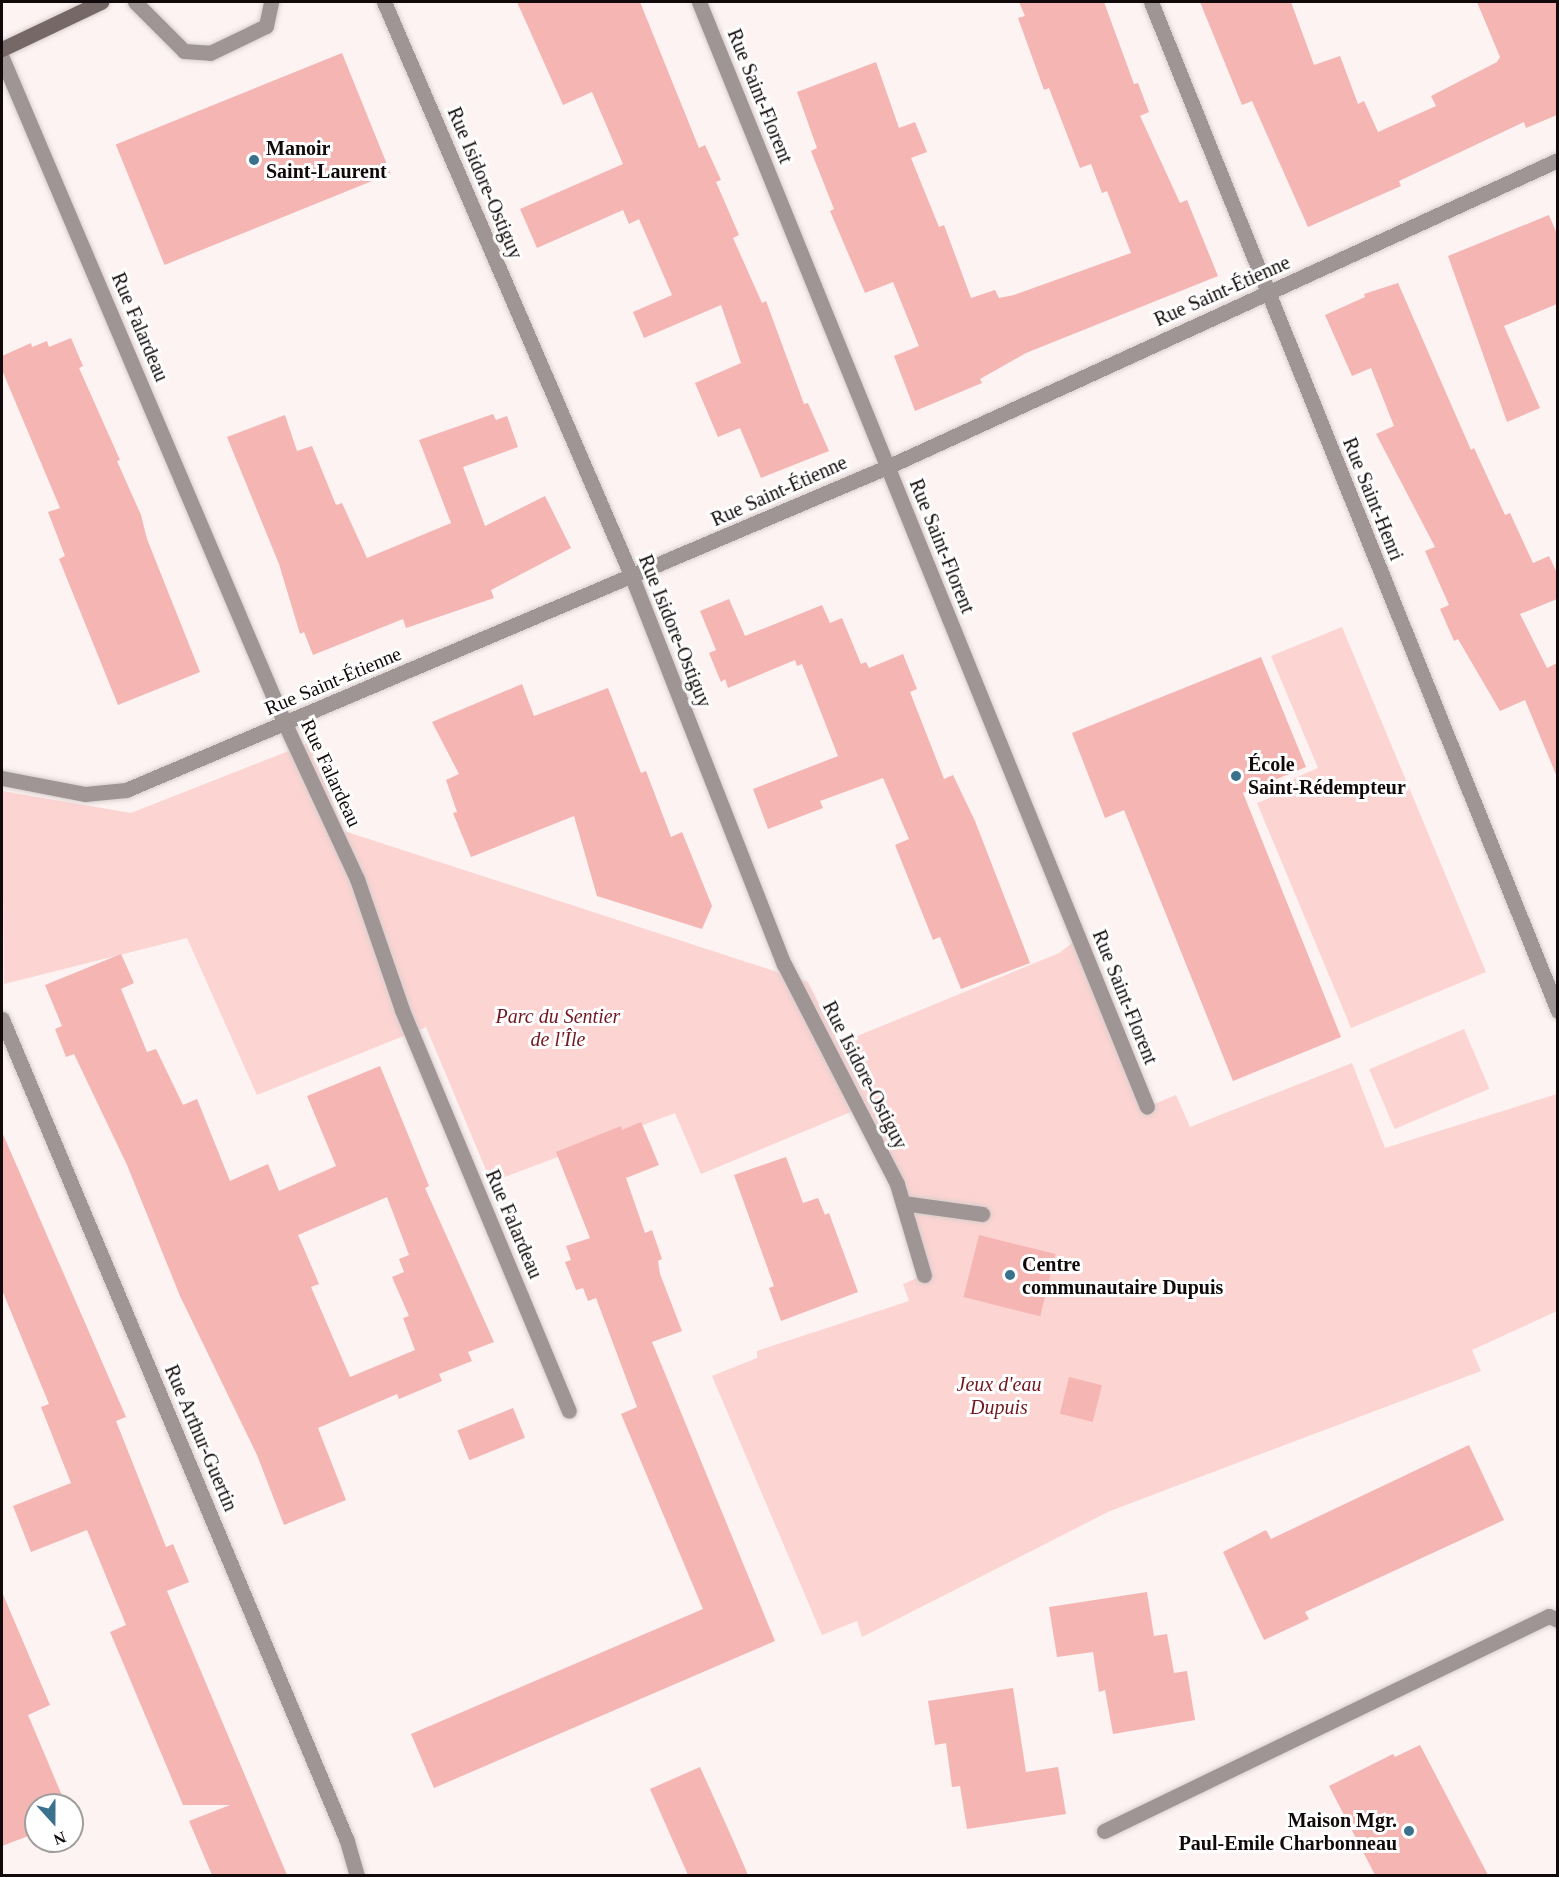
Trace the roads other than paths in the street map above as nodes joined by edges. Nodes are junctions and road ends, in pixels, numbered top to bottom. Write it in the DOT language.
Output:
graph roads {
  1 [pos="101,2"];
  2 [pos="135,2"];
  3 [pos="271,2"];
  4 [pos="384,2"];
  5 [pos="699,2"];
  6 [pos="1151,2"];
  7 [pos="2,49"];
  8 [pos="2,58"];
  9 [pos="1557,160"];
  10 [pos="1267,294"];
  11 [pos="887,466"];
  12 [pos="632,577"];
  13 [pos="285,724"];
  14 [pos="2,778"];
  15 [pos="1557,1011"];
  16 [pos="2,1019"];
  17 [pos="1147,1107"];
  18 [pos="903,1203"];
  19 [pos="982,1214"];
  20 [pos="924,1275"];
  21 [pos="569,1411"];
  22 [pos="1557,1620"];
  23 [pos="1104,1831"];
  24 [pos="357,1875"];
  1 -- 7 [label="main road"];
  2 -- 3 [label="street"];
  4 -- 12 [label="street, Rue Isidore-Ostiguy"];
  5 -- 11 [label="street, Rue Saint-Florent"];
  6 -- 10 [label="street, Rue Saint-Henri"];
  8 -- 13 [label="street, Rue Falardeau"];
  9 -- 10 [label="street, Rue Saint-Étienne"];
  10 -- 11 [label="street, Rue Saint-Étienne"];
  10 -- 15 [label="street, Rue Saint-Henri"];
  11 -- 12 [label="street, Rue Saint-Étienne"];
  11 -- 17 [label="street, Rue Saint-Florent"];
  12 -- 13 [label="street, Rue Saint-Étienne"];
  12 -- 18 [label="street, Rue Isidore-Ostiguy"];
  13 -- 14 [label="street, Rue Saint-Étienne"];
  13 -- 21 [label="street, Rue Falardeau"];
  16 -- 24 [label="street, Rue Arthur-Guertin"];
  18 -- 19 [label="street"];
  18 -- 20 [label="street, Rue Isidore-Ostiguy"];
  22 -- 23 [label="street"];
}
